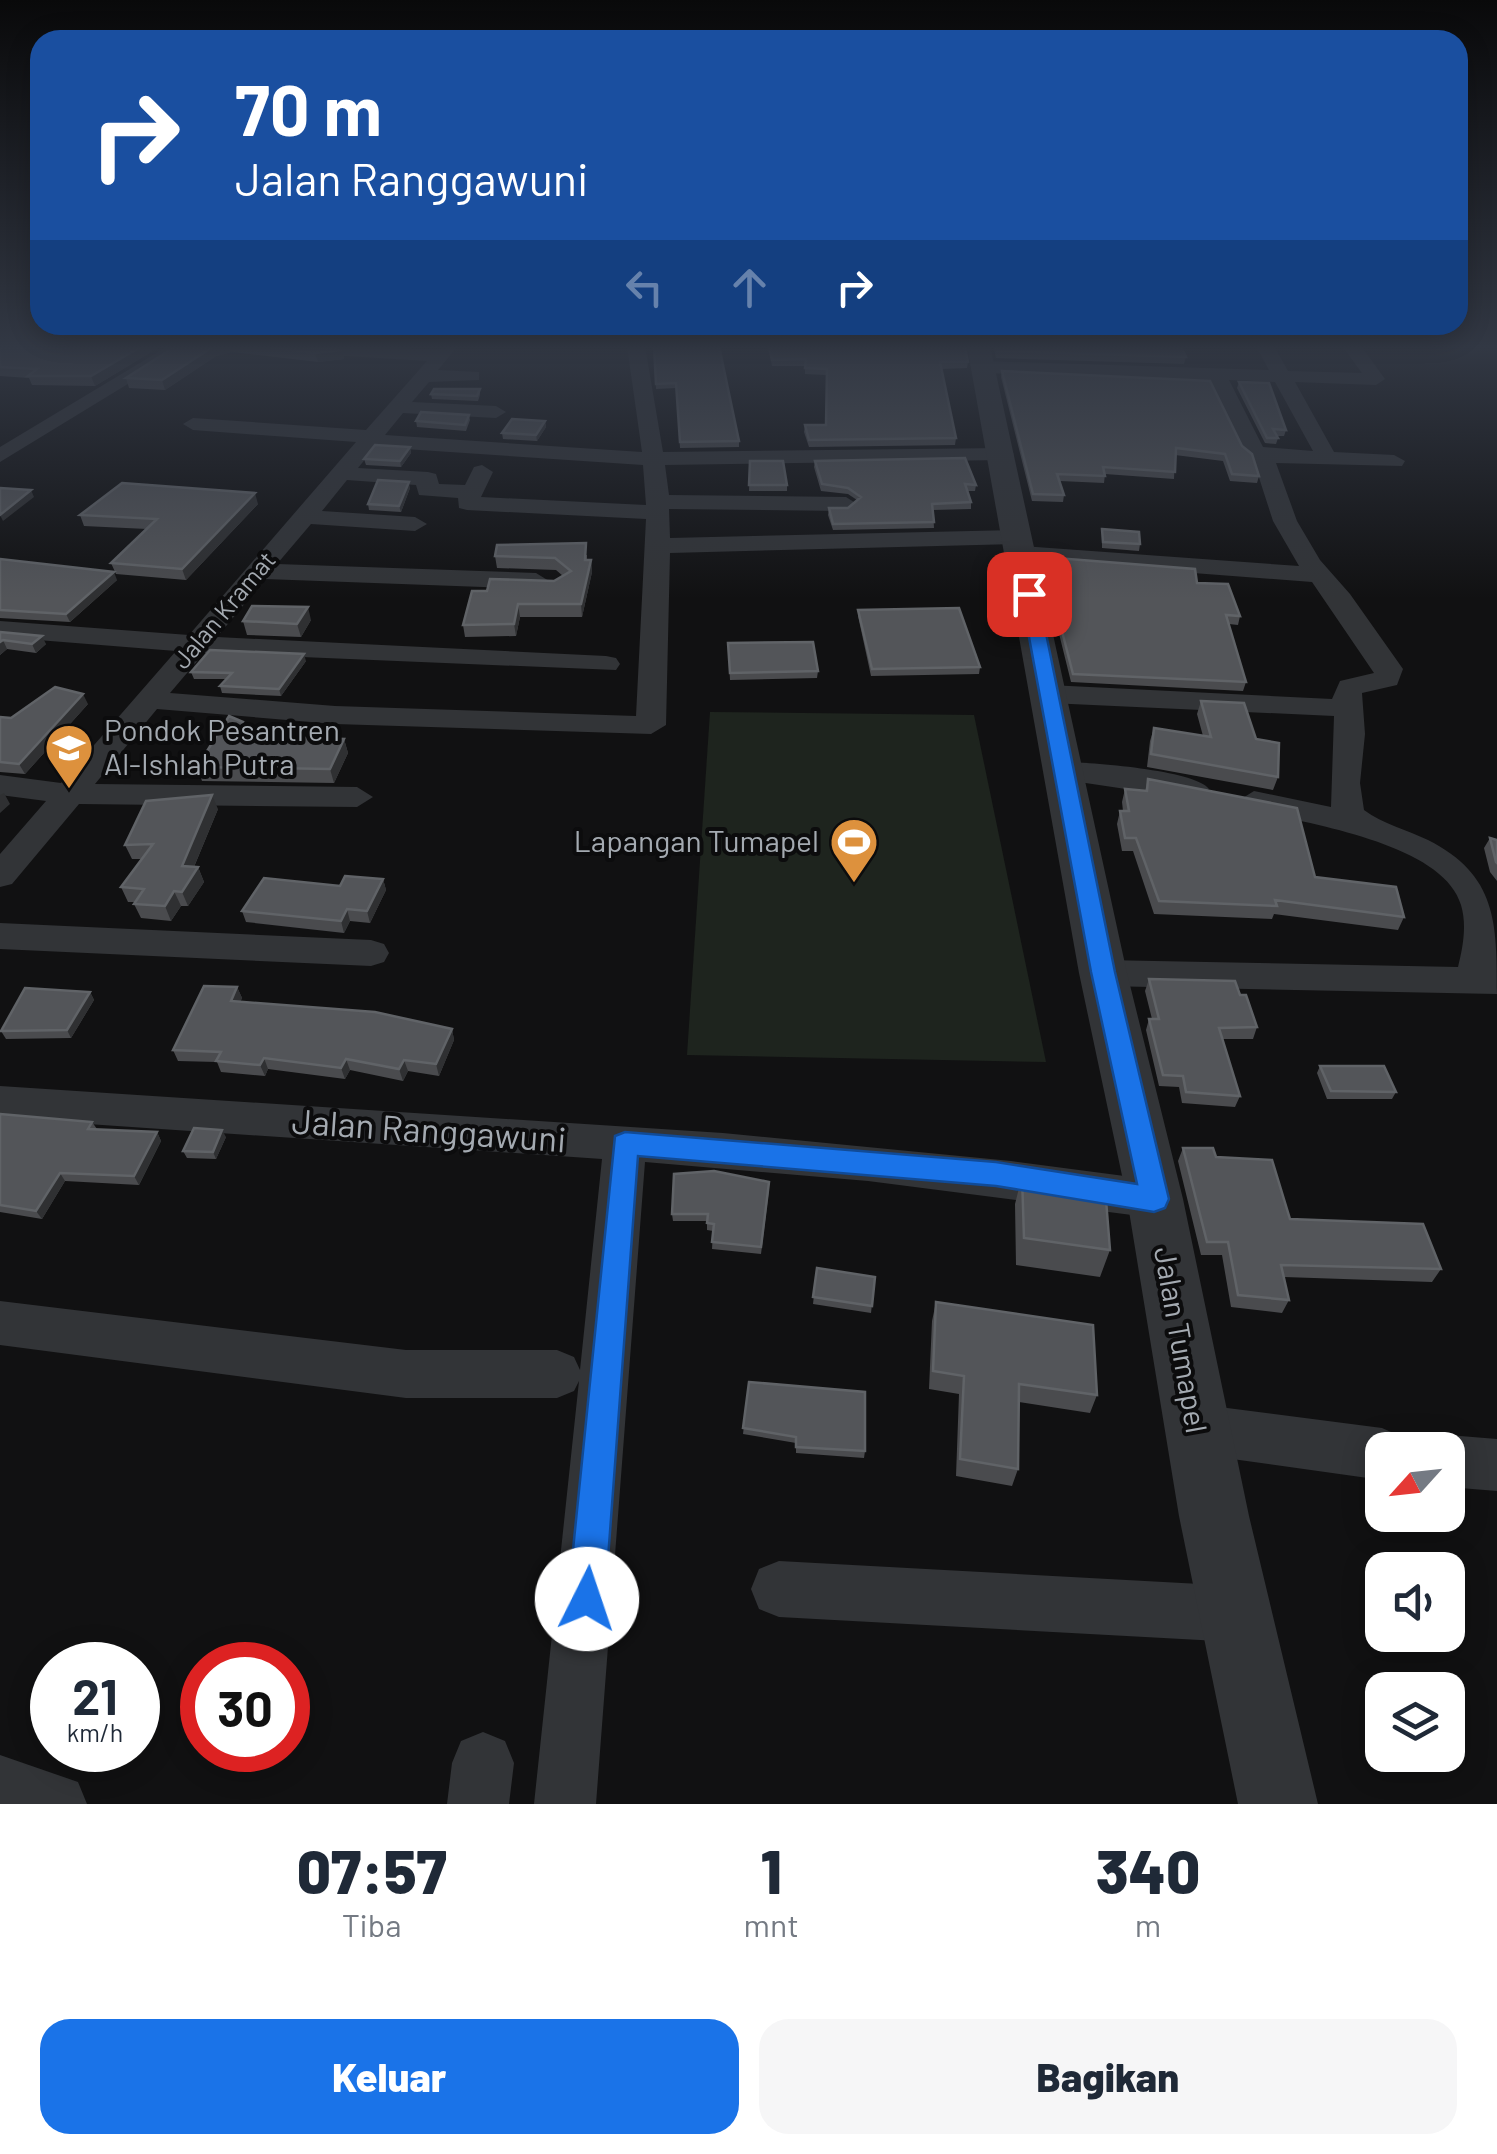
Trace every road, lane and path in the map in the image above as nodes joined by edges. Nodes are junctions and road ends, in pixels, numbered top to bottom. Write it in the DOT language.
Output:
graph roads {
  1 [pos="42,430"];
  2 [pos="272,430"];
  3 [pos="377,430"];
  4 [pos="649,430"];
  5 [pos="997,430"];
  6 [pos="1244,430"];
  7 [pos="1312,430"];
  8 [pos="370,438"];
  9 [pos="1002,454"];
  10 [pos="0,456"];
  11 [pos="1263,456"];
  12 [pos="656,457"];
  13 [pos="1327,458"];
  14 [pos="1394,461"];
  15 [pos="340,474"];
  16 [pos="788,503"];
  17 [pos="846,504"];
  18 [pos="653,509"];
  19 [pos="304,517"];
  20 [pos="415,524"];
  21 [pos="796,542"];
  22 [pos="1019,545"];
  23 [pos="656,546"];
  24 [pos="257,571"];
  25 [pos="1319,575"];
  26 [pos="556,582"];
  27 [pos="0,629"];
  28 [pos="195,644"];
  29 [pos="606,664"];
  30 [pos="1049,694"];
  31 [pos="147,700"];
  32 [pos="1348,708"];
  33 [pos="1063,771"];
  34 [pos="0,785"];
  35 [pos="67,794"];
  36 [pos="357,797"];
  37 [pos="1360,823"];
  38 [pos="0,876"];
  39 [pos="0,936"];
  40 [pos="371,953"];
  41 [pos="1103,972"];
  42 [pos="1486,980"];
  43 [pos="0,1102"];
  44 [pos="617,1143"];
  45 [pos="1154,1199"];
  46 [pos="0,1323"];
  47 [pos="557,1374"];
  48 [pos="1196,1429"];
  49 [pos="1365,1452"];
  50 [pos="1465,1462"];
  51 [pos="1497,1465"];
  52 [pos="779,1589"];
  53 [pos="1237,1614"];
  54 [pos="0,1786"];
  55 [pos="56,1804"];
  56 [pos="566,1804"];
  57 [pos="1278,1804"];
  1 -- 10 [label="street"];
  2 -- 8 [label="street"];
  3 -- 8 [label="street, Jalan Kramat"];
  4 -- 12 [label="street"];
  5 -- 9 [label="street, Jalan Tumapel"];
  6 -- 11 [label="street"];
  7 -- 13 [label="street"];
  8 -- 12 [label="street"];
  8 -- 15 [label="street, Jalan Kramat"];
  9 -- 12 [label="street"];
  9 -- 22 [label="street, Jalan Tumapel"];
  11 -- 13 [label="street"];
  11 -- 25 [label="street"];
  12 -- 18 [label="street"];
  13 -- 14 [label="street"];
  15 -- 18 [label="street"];
  15 -- 19 [label="street, Jalan Kramat"];
  16 -- 17 [label="street"];
  16 -- 18 [label="street"];
  16 -- 21 [label="street"];
  18 -- 23 [label="street"];
  19 -- 20 [label="street"];
  19 -- 24 [label="street, Jalan Kramat"];
  21 -- 22 [label="street"];
  21 -- 23 [label="street"];
  22 -- 25 [label="street"];
  22 -- 30 [label="street, Jalan Tumapel"];
  23 -- 31 [label="street"];
  24 -- 26 [label="street"];
  24 -- 28 [label="street, Jalan Kramat"];
  25 -- 32 [label="street"];
  27 -- 28 [label="street"];
  28 -- 29 [label="street"];
  28 -- 31 [label="street, Jalan Kramat"];
  30 -- 32 [label="street"];
  30 -- 33 [label="street, Jalan Tumapel"];
  31 -- 35 [label="street, Jalan Kramat"];
  32 -- 37 [label="street"];
  33 -- 37 [label="street"];
  33 -- 41 [label="street, Jalan Tumapel"];
  34 -- 35 [label="street"];
  35 -- 36 [label="street"];
  35 -- 38 [label="street, Jalan Kramat"];
  37 -- 42 [label="street"];
  39 -- 40 [label="street"];
  41 -- 42 [label="street"];
  41 -- 45 [label="street, Jalan Tumapel"];
  43 -- 44 [label="street, Jalan Ranggawuni"];
  44 -- 45 [label="street, Jalan Ranggawuni"];
  44 -- 56 [label="street"];
  45 -- 48 [label="street, Jalan Tumapel"];
  46 -- 47 [label="street"];
  48 -- 49 [label="street"];
  48 -- 53 [label="street, Jalan Tumapel"];
  50 -- 51 [label="street"];
  52 -- 53 [label="street"];
  53 -- 57 [label="street, Jalan Tumapel"];
  54 -- 55 [label="street"];
}
